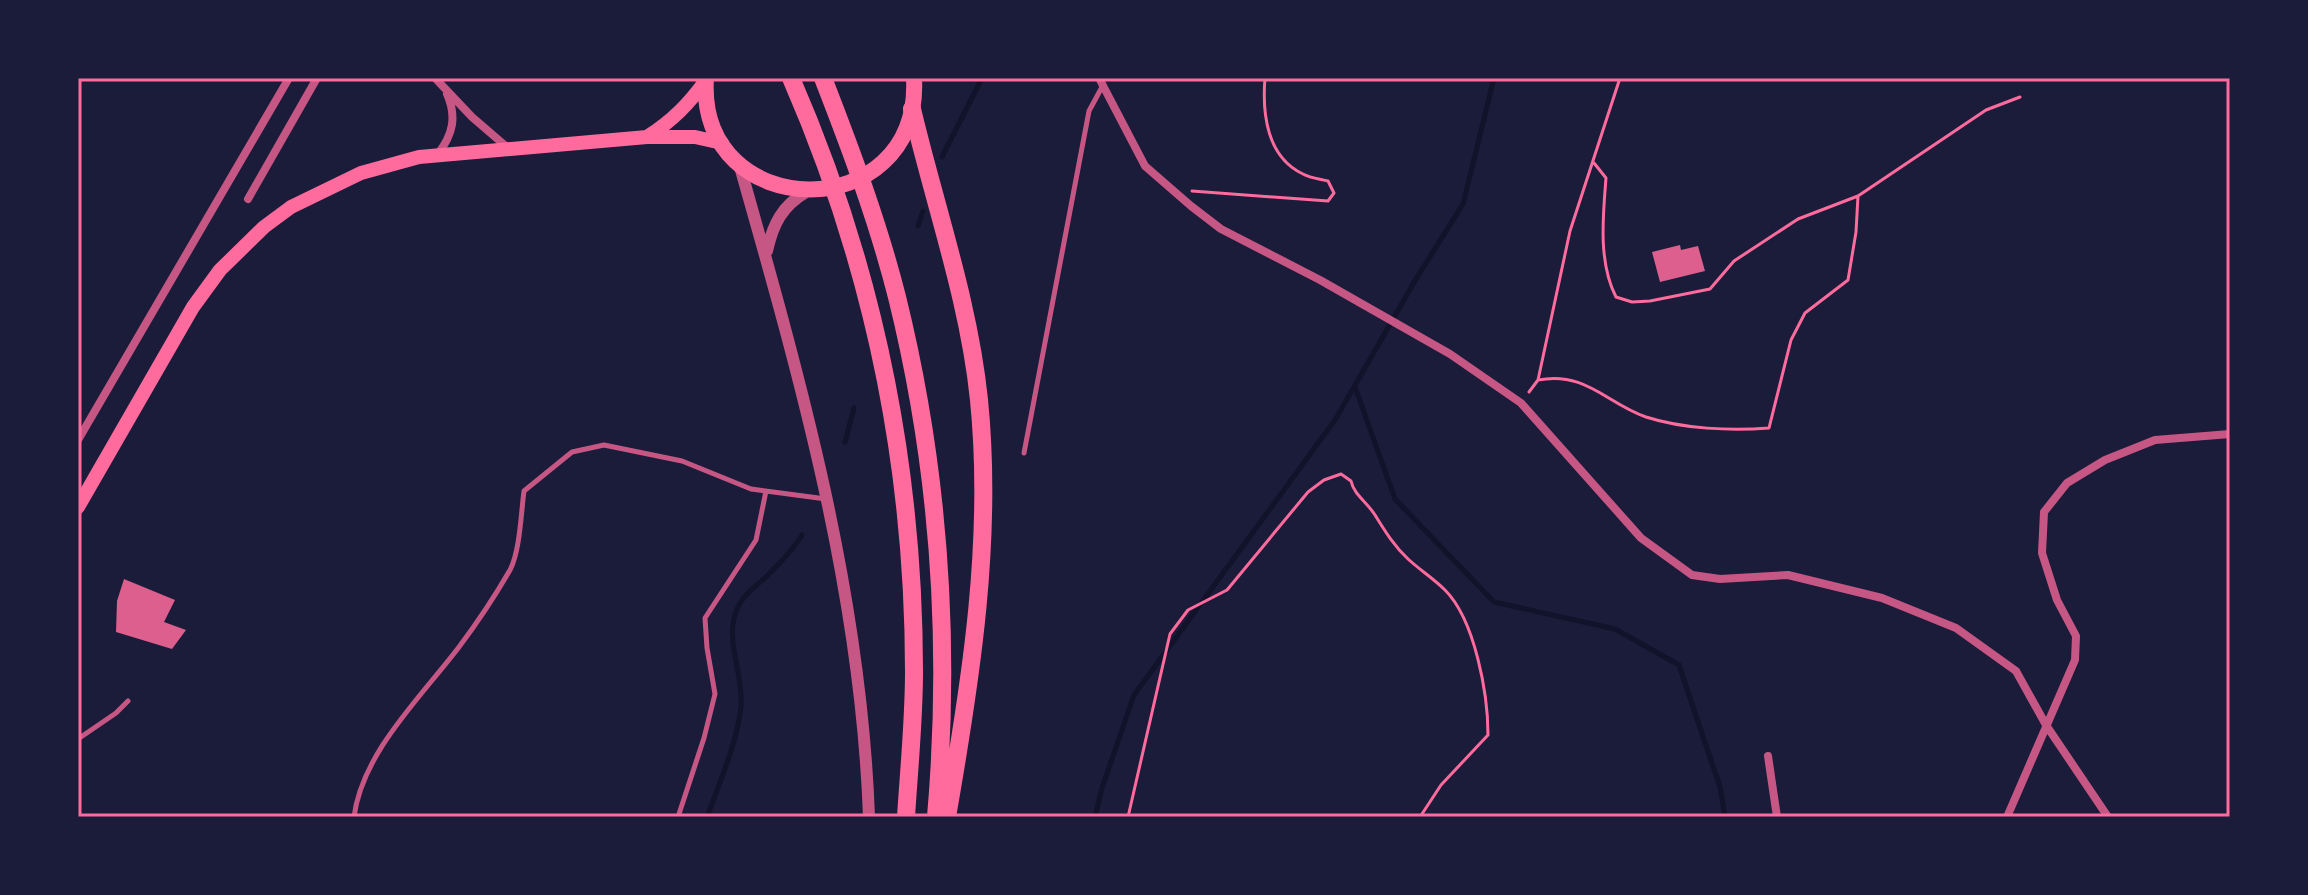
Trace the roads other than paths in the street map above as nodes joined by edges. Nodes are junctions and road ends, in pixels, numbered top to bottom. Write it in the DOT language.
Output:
graph roads {
  1 [pos="289,78"];
  2 [pos="317,78"];
  3 [pos="435,78"];
  4 [pos="791,78"];
  5 [pos="823,78"];
  6 [pos="914,78"];
  7 [pos="706,79"];
  8 [pos="1100,82"];
  9 [pos="443,86"];
  10 [pos="912,109"];
  11 [pos="647,137"];
  12 [pos="722,143"];
  13 [pos="509,148"];
  14 [pos="438,154"];
  15 [pos="739,163"];
  16 [pos="806,192"];
  17 [pos="248,199"];
  18 [pos="766,254"];
  19 [pos="2230,434"];
  20 [pos="78,440"];
  21 [pos="1024,453"];
  22 [pos="766,491"];
  23 [pos="827,499"];
  24 [pos="78,507"];
  25 [pos="128,701"];
  26 [pos="2046,725"];
  27 [pos="78,739"];
  28 [pos="1768,756"];
  29 [pos="354,817"];
  30 [pos="678,817"];
  31 [pos="869,817"];
  32 [pos="906,817"];
  33 [pos="936,817"];
  34 [pos="947,817"];
  35 [pos="1777,817"];
  36 [pos="2007,817"];
  37 [pos="2108,817"];
  1 -- 20 [label="street"];
  2 -- 17 [label="street"];
  3 -- 9 [label="street"];
  4 -- 32 [label="highway"];
  5 -- 33 [label="highway"];
  6 -- 10 [label="main road"];
  7 -- 11 [label="main road"];
  7 -- 12 [label="main road"];
  8 -- 21 [label="lane"];
  8 -- 26 [label="street"];
  9 -- 13 [label="street"];
  9 -- 14 [label="street"];
  10 -- 16 [label="main road"];
  10 -- 34 [label="highway"];
  11 -- 12 [label="main road"];
  11 -- 13 [label="main road"];
  12 -- 15 [label="main road"];
  13 -- 14 [label="main road"];
  14 -- 24 [label="main road"];
  15 -- 16 [label="main road"];
  15 -- 18 [label="street"];
  16 -- 18 [label="street"];
  18 -- 23 [label="street"];
  19 -- 26 [label="street"];
  22 -- 23 [label="lane"];
  22 -- 29 [label="lane"];
  22 -- 30 [label="lane"];
  23 -- 31 [label="street"];
  25 -- 27 [label="lane"];
  26 -- 36 [label="street"];
  26 -- 37 [label="street"];
  28 -- 35 [label="street"];
}
